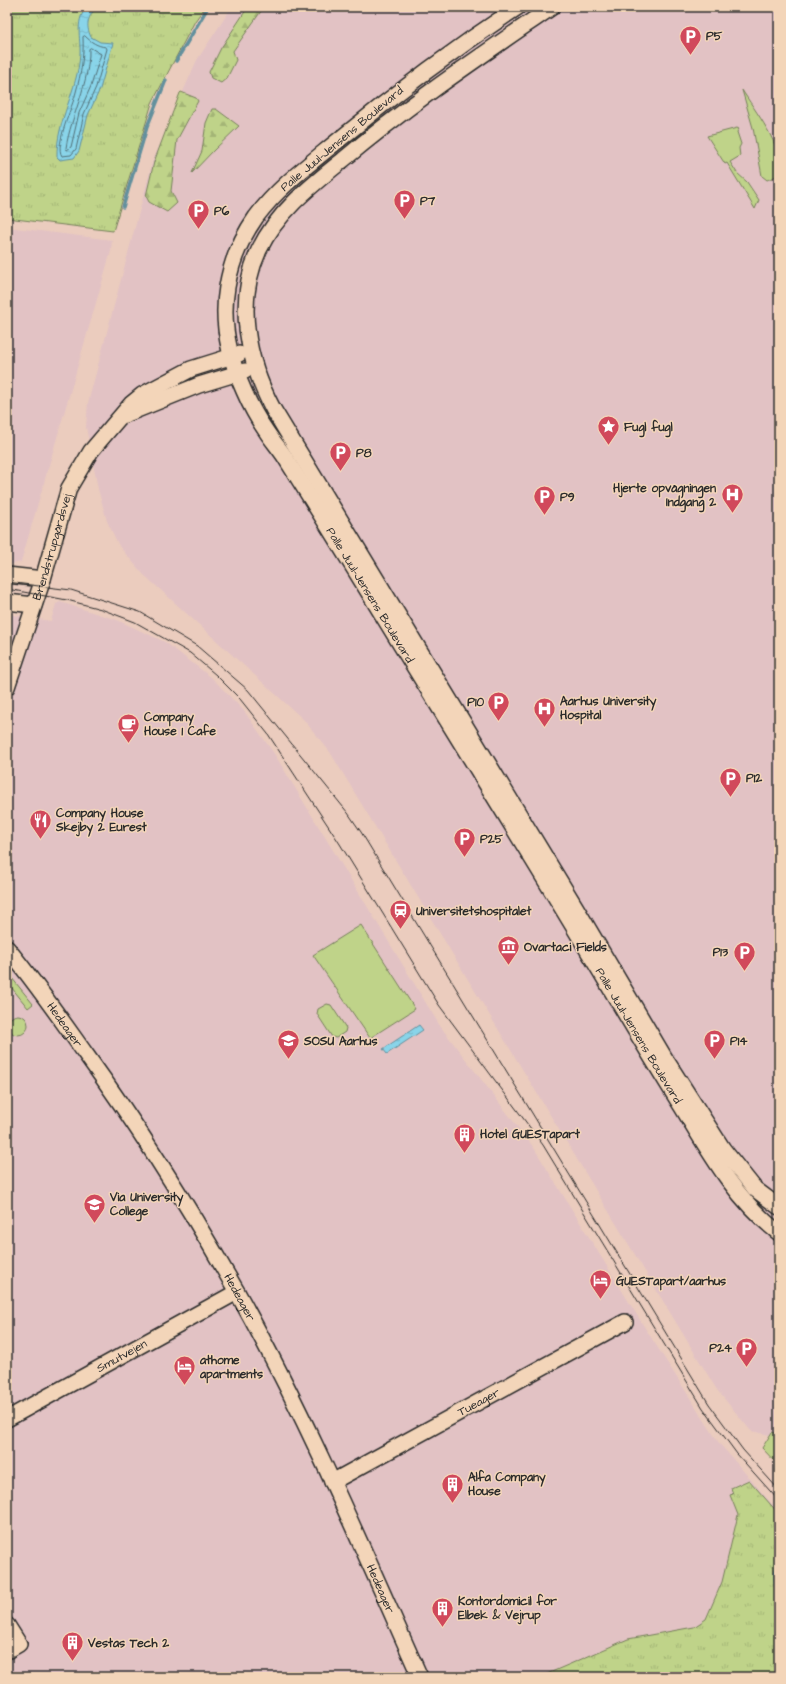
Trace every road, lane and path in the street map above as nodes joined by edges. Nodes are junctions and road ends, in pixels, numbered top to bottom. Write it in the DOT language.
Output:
graph roads {
  1 [pos="518,7"];
  2 [pos="552,7"];
  3 [pos="240,366"];
  4 [pos="117,418"];
  5 [pos="7,575"];
  6 [pos="43,579"];
  7 [pos="7,602"];
  8 [pos="34,605"];
  9 [pos="7,687"];
  10 [pos="7,948"];
  11 [pos="779,1207"];
  12 [pos="779,1233"];
  13 [pos="237,1292"];
  14 [pos="625,1322"];
  15 [pos="7,1419"];
  16 [pos="332,1482"];
  17 [pos="7,1625"];
  18 [pos="7,1651"];
  19 [pos="420,1677"];
  1 -- 3 [label="street, Palle Juul-Jensens Boulevard"];
  2 -- 3 [label="street, Palle Juul-Jensens Boulevard"];
  3 -- 4 [label="street"];
  3 -- 4 [label="street, Brendstrupgårdsvej"];
  3 -- 11 [label="street, Palle Juul-Jensens Boulevard"];
  3 -- 12 [label="street, Palle Juul-Jensens Boulevard"];
  4 -- 6 [label="street, Brendstrupgårdsvej"];
  5 -- 6 [label="street"];
  6 -- 8 [label="street, Brendstrupgårdsvej"];
  7 -- 8 [label="street"];
  8 -- 9 [label="street, Brendstrupgårdsvej"];
  10 -- 13 [label="street, Hedeager"];
  13 -- 15 [label="street, Smutvejen"];
  13 -- 16 [label="street, Hedeager"];
  14 -- 16 [label="street, Tueager"];
  16 -- 19 [label="street, Hedeager"];
  17 -- 18 [label="street"];
}
